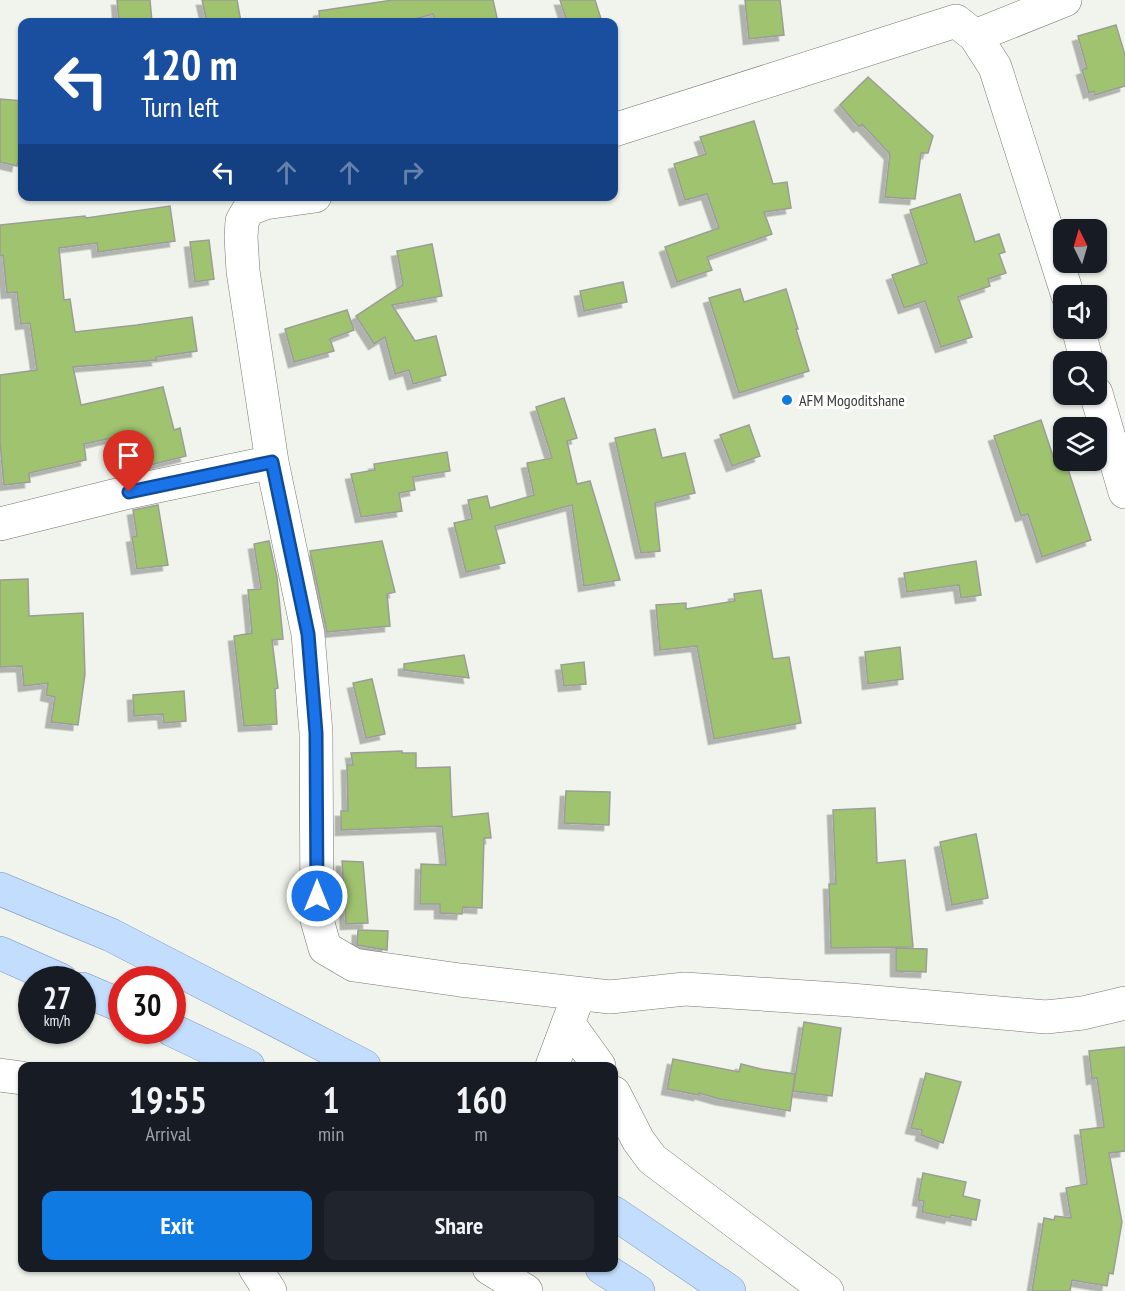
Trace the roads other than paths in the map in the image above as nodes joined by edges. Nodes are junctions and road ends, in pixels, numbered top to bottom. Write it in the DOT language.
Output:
graph roads {
  1 [pos="1065,0"];
  2 [pos="957,19"];
  3 [pos="618,129"];
  4 [pos="273,201"];
  5 [pos="1064,285"];
  6 [pos="1100,405"];
  7 [pos="272,462"];
  8 [pos="1125,492"];
  9 [pos="0,524"];
  10 [pos="0,889"];
  11 [pos="0,953"];
  12 [pos="29,966"];
  13 [pos="1125,1003"];
  14 [pos="574,1008"];
  15 [pos="186,1037"];
  16 [pos="240,1062"];
  17 [pos="356,1062"];
  18 [pos="554,1062"];
  19 [pos="598,1062"];
  20 [pos="0,1075"];
  21 [pos="18,1077"];
  22 [pos="618,1101"];
  23 [pos="618,1216"];
  24 [pos="258,1272"];
  25 [pos="495,1272"];
  26 [pos="608,1272"];
  27 [pos="270,1291"];
  28 [pos="526,1291"];
  29 [pos="638,1291"];
  30 [pos="729,1291"];
  31 [pos="827,1291"];
  1 -- 2 [label="street"];
  2 -- 3 [label="street"];
  2 -- 5 [label="street"];
  4 -- 7 [label="street"];
  6 -- 8 [label="street"];
  7 -- 9 [label="street"];
  7 -- 14 [label="street"];
  10 -- 17 [label="main road"];
  11 -- 12 [label="main road"];
  13 -- 14 [label="street"];
  14 -- 18 [label="street"];
  14 -- 19 [label="street"];
  15 -- 16 [label="main road"];
  20 -- 21 [label="street"];
  22 -- 31 [label="street"];
  23 -- 30 [label="main road"];
  24 -- 27 [label="street"];
  25 -- 28 [label="street"];
  26 -- 29 [label="main road"];
}
